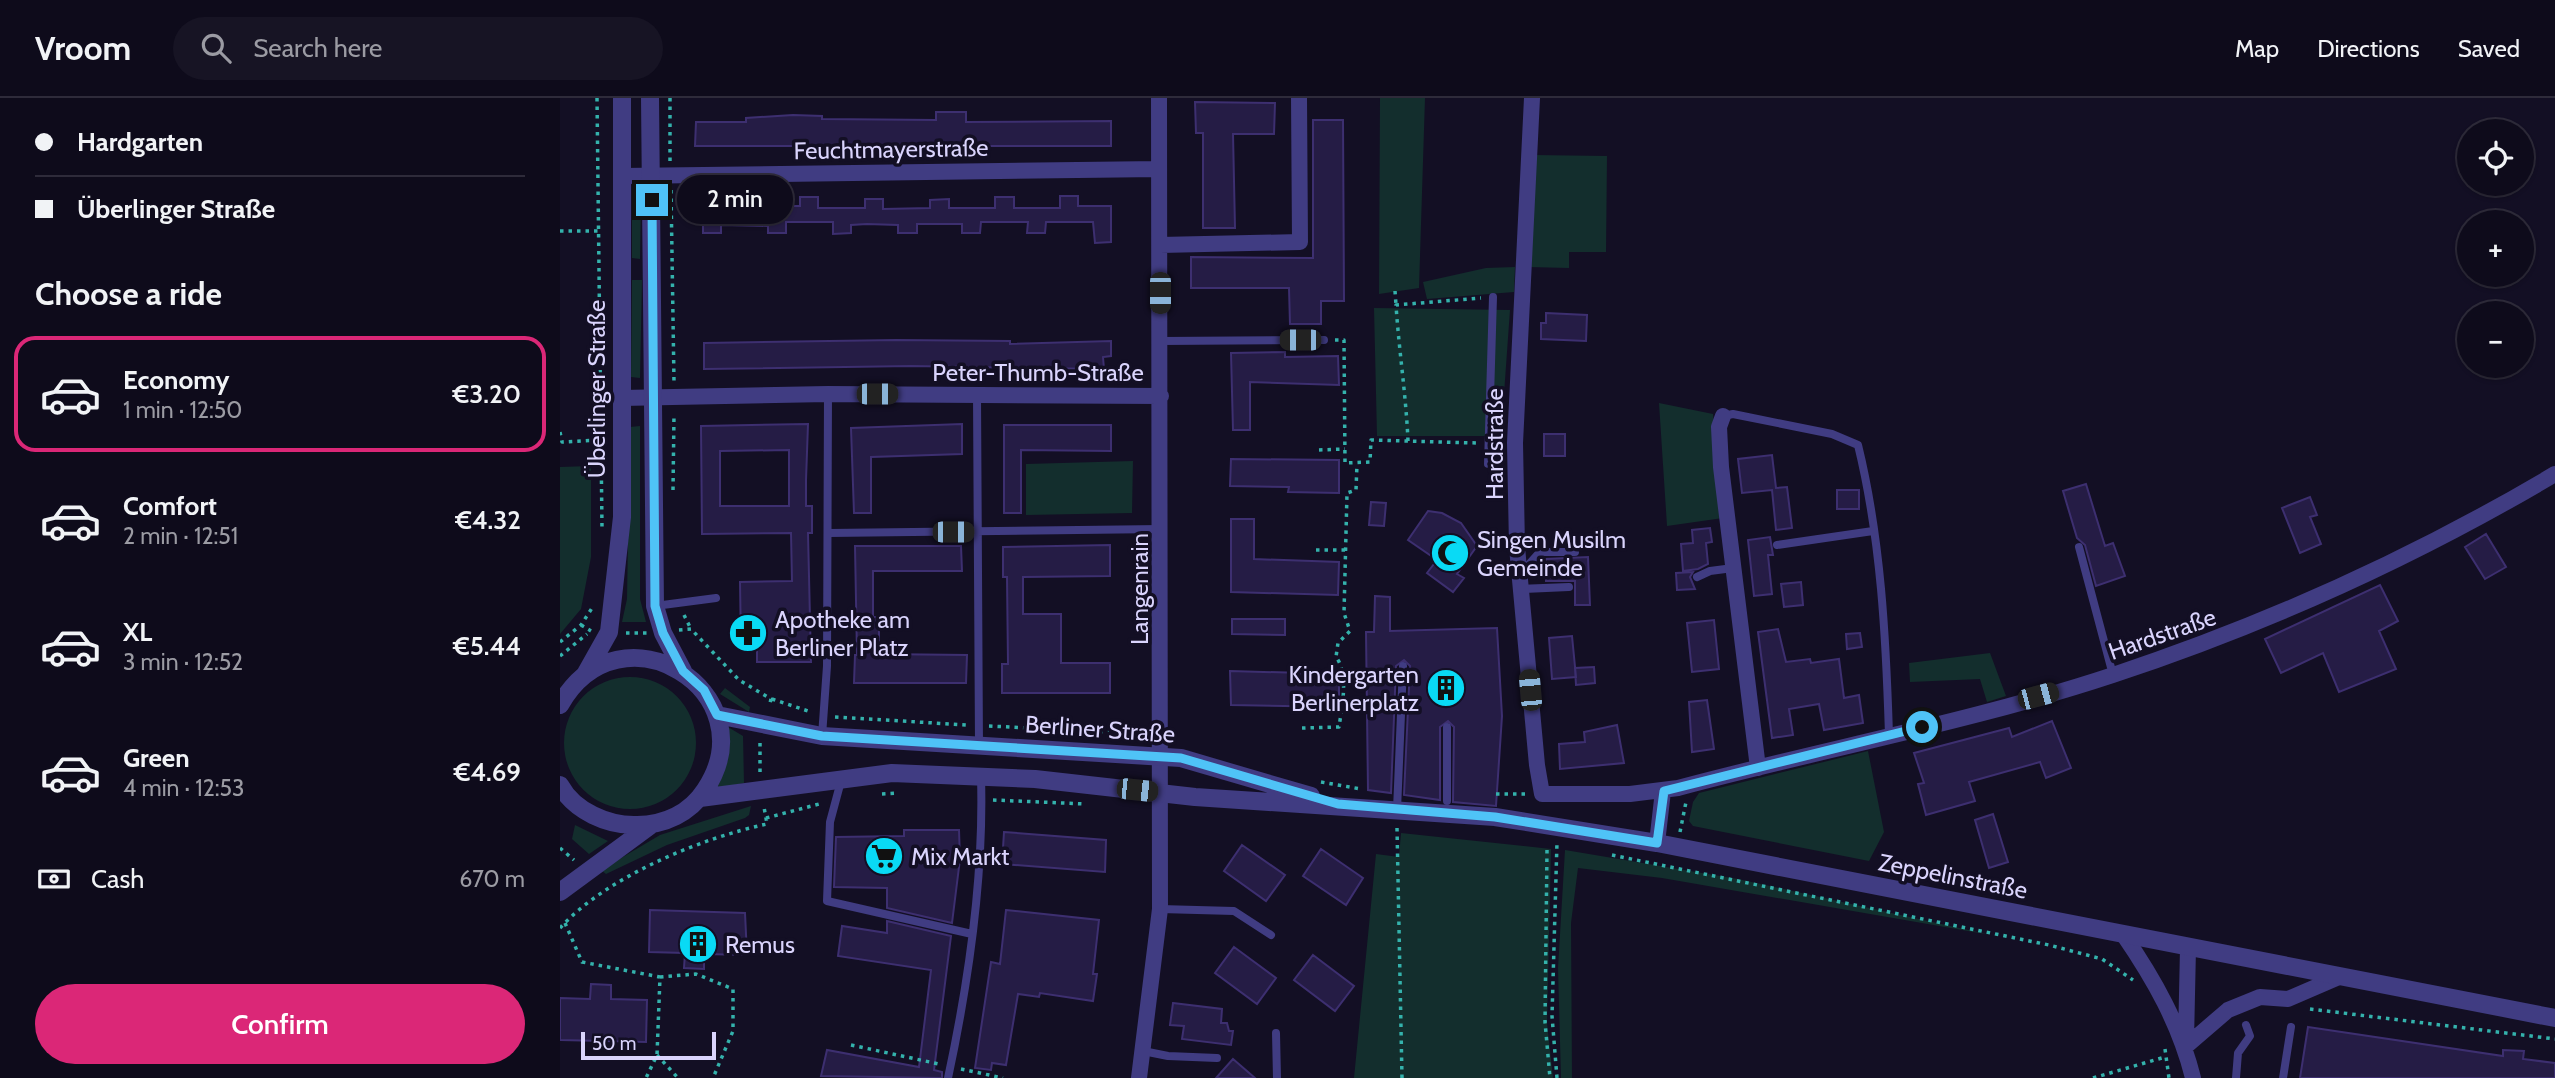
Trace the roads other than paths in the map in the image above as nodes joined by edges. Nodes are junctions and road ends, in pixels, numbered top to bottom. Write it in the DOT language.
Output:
graph roads {
  1 [pos="622,98"];
  2 [pos="650,98"];
  3 [pos="1159,98"];
  4 [pos="1299,98"];
  5 [pos="1532,98"];
  6 [pos="1159,169"];
  7 [pos="622,176"];
  8 [pos="652,176"];
  9 [pos="1160,245"];
  10 [pos="1493,297"];
  11 [pos="1324,340"];
  12 [pos="1161,341"];
  13 [pos="828,394"];
  14 [pos="977,395"];
  15 [pos="1161,396"];
  16 [pos="654,397"];
  17 [pos="621,398"];
  18 [pos="1723,416"];
  19 [pos="1488,464"];
  20 [pos="2555,474"];
  21 [pos="1161,529"];
  22 [pos="1873,531"];
  23 [pos="978,532"];
  24 [pos="829,533"];
  25 [pos="1777,545"];
  26 [pos="2078,547"];
  27 [pos="1575,552"];
  28 [pos="1733,568"];
  29 [pos="1698,577"];
  30 [pos="1520,582"];
  31 [pos="1569,587"];
  32 [pos="716,598"];
  33 [pos="655,606"];
  34 [pos="1404,666"];
  35 [pos="683,671"];
  36 [pos="586,673"];
  37 [pos="2112,676"];
  38 [pos="562,699"];
  39 [pos="717,715"];
  40 [pos="1447,727"];
  41 [pos="1889,734"];
  42 [pos="822,736"];
  43 [pos="979,747"];
  44 [pos="1162,757"];
  45 [pos="1758,768"];
  46 [pos="981,777"];
  47 [pos="842,778"];
  48 [pos="561,787"];
  49 [pos="1664,791"];
  50 [pos="1162,792"];
  51 [pos="700,798"];
  52 [pos="1447,801"];
  53 [pos="1338,804"];
  54 [pos="560,808"];
  55 [pos="1397,818"];
  56 [pos="651,825"];
  57 [pos="1657,843"];
  58 [pos="560,892"];
  59 [pos="1160,909"];
  60 [pos="972,934"];
  61 [pos="2123,934"];
  62 [pos="1271,935"];
  63 [pos="2188,948"];
  64 [pos="2339,976"];
  65 [pos="2555,1018"];
  66 [pos="2246,1025"];
  67 [pos="2291,1027"];
  68 [pos="1276,1033"];
  69 [pos="2185,1047"];
  70 [pos="1143,1051"];
  71 [pos="1217,1058"];
  72 [pos="948,1078"];
  73 [pos="1139,1078"];
  74 [pos="1278,1078"];
  75 [pos="2193,1078"];
  76 [pos="2236,1078"];
  77 [pos="2283,1078"];
  1 -- 7 [label="street, Überlinger Straße"];
  2 -- 8 [label="street"];
  3 -- 6 [label="street, Langenrain"];
  4 -- 9 [label="street"];
  5 -- 30 [label="street, Hardstraße"];
  6 -- 8 [label="street, Feuchtmayerstraße"];
  6 -- 9 [label="street, Langenrain"];
  7 -- 8 [label="street, Feuchtmayerstraße"];
  7 -- 17 [label="street, Überlinger Straße"];
  8 -- 16 [label="street"];
  9 -- 12 [label="street, Langenrain"];
  10 -- 19 [label="lane"];
  11 -- 12 [label="lane"];
  12 -- 15 [label="street, Langenrain"];
  13 -- 14 [label="street, Peter-Thumb-Straße"];
  13 -- 16 [label="street, Peter-Thumb-Straße"];
  13 -- 24 [label="lane"];
  14 -- 15 [label="street, Peter-Thumb-Straße"];
  14 -- 23 [label="lane"];
  15 -- 21 [label="street, Langenrain"];
  16 -- 17 [label="street, Peter-Thumb-Straße"];
  16 -- 33 [label="street"];
  17 -- 36 [label="street, Überlinger Straße"];
  18 -- 22 [label="lane"];
  18 -- 28 [label="street"];
  20 -- 37 [label="street, Hardstraße"];
  21 -- 23 [label="lane"];
  21 -- 44 [label="street, Langenrain"];
  22 -- 25 [label="lane"];
  22 -- 41 [label="lane"];
  23 -- 24 [label="lane"];
  23 -- 43 [label="lane"];
  24 -- 42 [label="lane"];
  26 -- 37 [label="lane"];
  27 -- 30 [label="lane"];
  28 -- 29 [label="lane"];
  28 -- 45 [label="street"];
  30 -- 31 [label="lane"];
  30 -- 49 [label="street, Hardstraße"];
  32 -- 33 [label="lane"];
  33 -- 35 [label="street"];
  34 -- 55 [label="lane"];
  35 -- 36 [label="street"];
  35 -- 39 [label="street"];
  36 -- 38 [label="street"];
  37 -- 41 [label="street, Hardstraße"];
  39 -- 42 [label="street, Berliner Straße"];
  39 -- 51 [label="street"];
  40 -- 52 [label="lane"];
  41 -- 45 [label="street, Hardstraße"];
  42 -- 43 [label="street, Berliner Straße"];
  43 -- 44 [label="street, Berliner Straße"];
  44 -- 50 [label="street, Langenrain"];
  44 -- 53 [label="street, Berliner Straße"];
  45 -- 49 [label="street, Hardstraße"];
  46 -- 47 [label="street"];
  46 -- 50 [label="street"];
  46 -- 60 [label="lane"];
  47 -- 51 [label="street"];
  47 -- 60 [label="lane"];
  48 -- 54 [label="street"];
  48 -- 56 [label="street"];
  49 -- 57 [label="street"];
  50 -- 53 [label="street"];
  50 -- 59 [label="street, Langenrain"];
  51 -- 56 [label="street"];
  53 -- 55 [label="street, Zeppelinstraße"];
  55 -- 57 [label="street, Zeppelinstraße"];
  56 -- 58 [label="street"];
  57 -- 61 [label="street, Zeppelinstraße"];
  59 -- 62 [label="lane"];
  59 -- 70 [label="street, Langenrain"];
  60 -- 72 [label="lane"];
  61 -- 63 [label="street, Zeppelinstraße"];
  61 -- 69 [label="street"];
  63 -- 64 [label="street, Zeppelinstraße"];
  63 -- 69 [label="street"];
  64 -- 65 [label="street, Zeppelinstraße"];
  64 -- 69 [label="street"];
  66 -- 76 [label="lane"];
  67 -- 77 [label="lane"];
  68 -- 74 [label="lane"];
  69 -- 75 [label="street"];
  70 -- 71 [label="lane"];
  70 -- 73 [label="street, Langenrain"];
}
